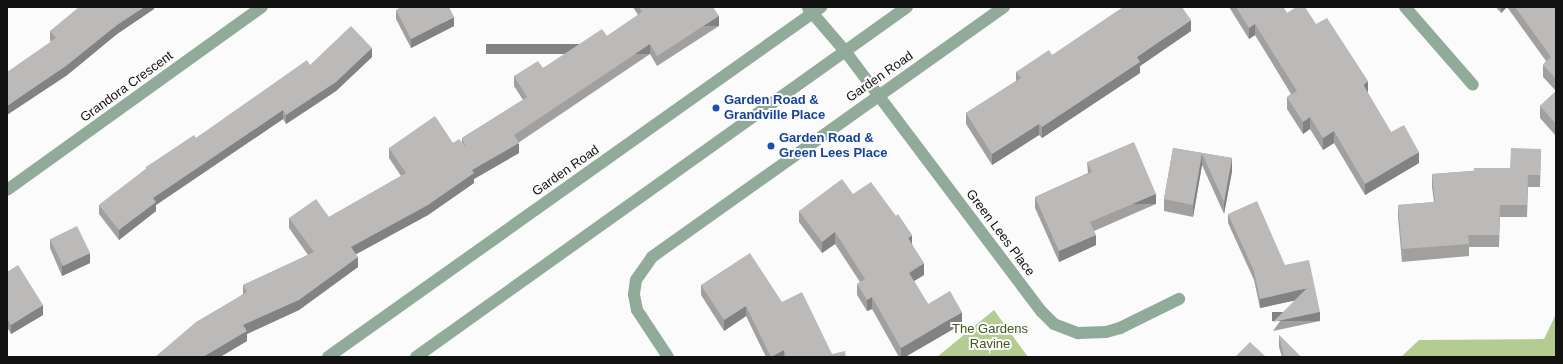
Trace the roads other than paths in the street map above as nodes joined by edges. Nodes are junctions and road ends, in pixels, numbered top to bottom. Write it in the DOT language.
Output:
graph roads {
  1 [pos="262,7"];
  2 [pos="907,7"];
  3 [pos="1004,7"];
  4 [pos="1405,7"];
  5 [pos="814,9"];
  6 [pos="845,51"];
  7 [pos="1473,85"];
  8 [pos="878,96"];
  9 [pos="7,190"];
  10 [pos="1179,299"];
  11 [pos="328,357"];
  12 [pos="416,357"];
  13 [pos="668,357"];
  1 -- 9 [label="street, Grandora Crescent"];
  2 -- 6 [label="street"];
  3 -- 8 [label="street, Garden Road"];
  4 -- 7 [label="street"];
  5 -- 6 [label="street, Green Lees Place"];
  5 -- 11 [label="street, Garden Road"];
  6 -- 8 [label="street, Green Lees Place"];
  6 -- 12 [label="street"];
  8 -- 10 [label="street, Green Lees Place"];
  8 -- 13 [label="street, Garden Road"];
}
